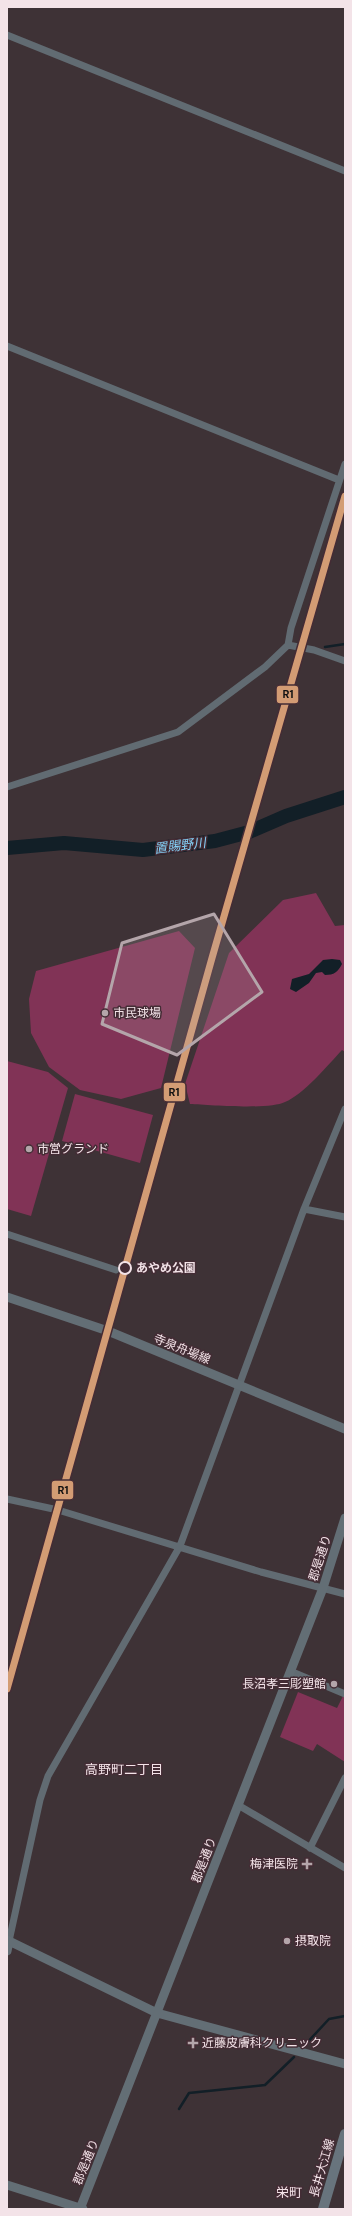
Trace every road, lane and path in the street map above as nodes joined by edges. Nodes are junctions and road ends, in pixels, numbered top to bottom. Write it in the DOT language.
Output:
graph roads {
  1 [pos="7,35"];
  2 [pos="345,171"];
  3 [pos="7,346"];
  4 [pos="345,464"];
  5 [pos="340,480"];
  6 [pos="288,645"];
  7 [pos="345,662"];
  8 [pos="7,787"];
  9 [pos="345,1109"];
  10 [pos="304,1209"];
  11 [pos="345,1217"];
  12 [pos="7,1234"];
  13 [pos="116,1270"];
  14 [pos="7,1297"];
  15 [pos="239,1386"];
  16 [pos="345,1429"];
  17 [pos="7,1499"];
  18 [pos="345,1518"];
  19 [pos="180,1546"];
  20 [pos="323,1588"];
  21 [pos="345,1594"];
  22 [pos="290,1671"];
  23 [pos="345,1694"];
  24 [pos="345,1779"];
  25 [pos="238,1805"];
  26 [pos="310,1848"];
  27 [pos="345,1868"];
  28 [pos="8,1940"];
  29 [pos="7,1952"];
  30 [pos="157,2013"];
  31 [pos="345,2064"];
  32 [pos="345,2134"];
  33 [pos="7,2184"];
  34 [pos="81,2209"];
  35 [pos="323,2209"];
  1 -- 2 [label="street"];
  3 -- 5 [label="street"];
  4 -- 5 [label="street"];
  5 -- 6 [label="street"];
  6 -- 7 [label="street"];
  6 -- 8 [label="street"];
  9 -- 10 [label="street"];
  10 -- 11 [label="street"];
  10 -- 15 [label="street"];
  12 -- 13 [label="street"];
  14 -- 15 [label="street, 寺泉舟場線"];
  15 -- 16 [label="street, 寺泉舟場線"];
  15 -- 19 [label="street"];
  17 -- 19 [label="street"];
  18 -- 20 [label="street, 郡是通り"];
  19 -- 20 [label="street"];
  19 -- 28 [label="street"];
  20 -- 21 [label="street"];
  20 -- 22 [label="street, 郡是通り"];
  22 -- 23 [label="street"];
  22 -- 25 [label="street, 郡是通り"];
  24 -- 26 [label="street"];
  25 -- 26 [label="street"];
  25 -- 30 [label="street, 郡是通り"];
  26 -- 27 [label="street"];
  28 -- 29 [label="street"];
  28 -- 30 [label="street"];
  30 -- 31 [label="street"];
  30 -- 34 [label="street, 郡是通り"];
  32 -- 35 [label="main road, 長井大江線"];
  33 -- 34 [label="street"];
}
